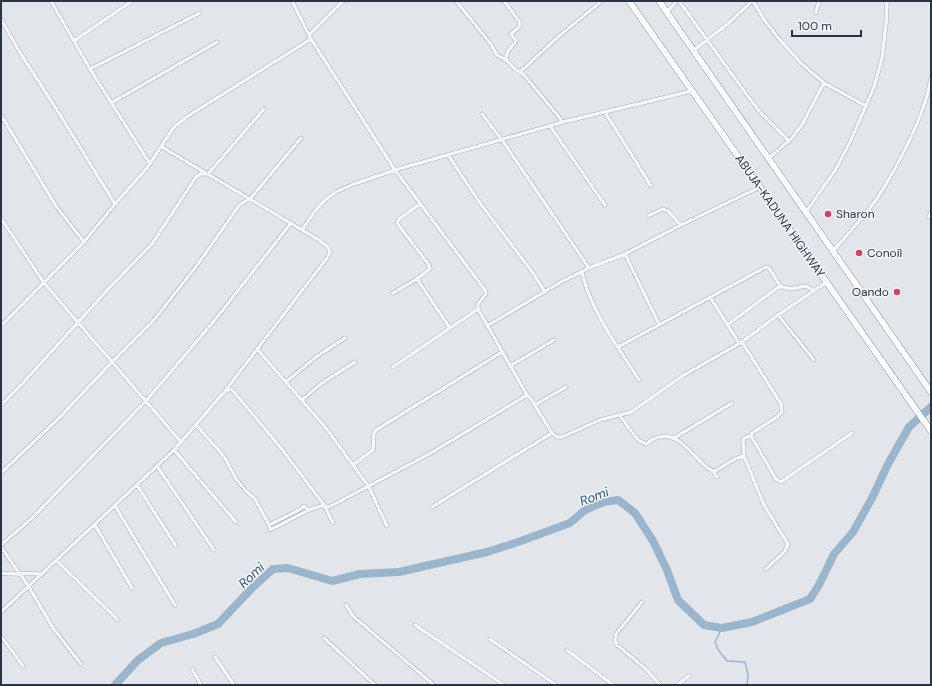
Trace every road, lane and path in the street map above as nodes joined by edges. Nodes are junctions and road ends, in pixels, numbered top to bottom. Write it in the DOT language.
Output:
graph roads {
  1 [pos="52,1"];
  2 [pos="132,1"];
  3 [pos="292,1"];
  4 [pos="343,1"];
  5 [pos="456,1"];
  6 [pos="504,1"];
  7 [pos="602,1"];
  8 [pos="629,1"];
  9 [pos="659,1"];
  10 [pos="678,1"];
  11 [pos="753,1"];
  12 [pos="819,1"];
  13 [pos="887,1"];
  14 [pos="667,12"];
  15 [pos="200,13"];
  16 [pos="816,13"];
  17 [pos="1,19"];
  18 [pos="309,35"];
  19 [pos="311,40"];
  20 [pos="707,40"];
  21 [pos="74,41"];
  22 [pos="218,42"];
  23 [pos="693,51"];
  24 [pos="506,60"];
  25 [pos="90,69"];
  26 [pos="520,72"];
  27 [pos="931,78"];
  28 [pos="824,83"];
  29 [pos="931,83"];
  30 [pos="692,92"];
  31 [pos="111,103"];
  32 [pos="866,106"];
  33 [pos="264,109"];
  34 [pos="604,112"];
  35 [pos="482,114"];
  36 [pos="1,115"];
  37 [pos="563,122"];
  38 [pos="550,126"];
  39 [pos="301,138"];
  40 [pos="502,140"];
  41 [pos="789,141"];
  42 [pos="162,147"];
  43 [pos="448,155"];
  44 [pos="768,159"];
  45 [pos="150,164"];
  46 [pos="395,170"];
  47 [pos="208,174"];
  48 [pos="651,186"];
  49 [pos="760,187"];
  50 [pos="250,199"];
  51 [pos="115,204"];
  52 [pos="420,204"];
  53 [pos="604,205"];
  54 [pos="806,212"];
  55 [pos="931,212"];
  56 [pos="648,216"];
  57 [pos="929,217"];
  58 [pos="1,218"];
  59 [pos="291,223"];
  60 [pos="681,225"];
  61 [pos="302,230"];
  62 [pos="84,242"];
  63 [pos="833,251"];
  64 [pos="625,254"];
  65 [pos="589,268"];
  66 [pos="582,272"];
  67 [pos="417,279"];
  68 [pos="44,282"];
  69 [pos="827,282"];
  70 [pos="780,286"];
  71 [pos="814,290"];
  72 [pos="545,292"];
  73 [pos="393,293"];
  74 [pos="710,297"];
  75 [pos="478,309"];
  76 [pos="778,314"];
  77 [pos="77,322"];
  78 [pos="2,323"];
  79 [pos="659,324"];
  80 [pos="727,325"];
  81 [pos="487,326"];
  82 [pos="450,328"];
  83 [pos="345,338"];
  84 [pos="554,340"];
  85 [pos="740,342"];
  86 [pos="618,346"];
  87 [pos="257,349"];
  88 [pos="502,352"];
  89 [pos="814,360"];
  90 [pos="112,362"];
  91 [pos="355,362"];
  92 [pos="510,366"];
  93 [pos="393,367"];
  94 [pos="639,380"];
  95 [pos="286,382"];
  96 [pos="566,386"];
  97 [pos="930,390"];
  98 [pos="225,391"];
  99 [pos="525,394"];
  100 [pos="302,400"];
  101 [pos="146,401"];
  102 [pos="732,403"];
  103 [pos="1,405"];
  104 [pos="535,405"];
  105 [pos="620,416"];
  106 [pos="196,425"];
  107 [pos="931,432"];
  108 [pos="852,433"];
  109 [pos="552,434"];
  110 [pos="751,436"];
  111 [pos="674,438"];
  112 [pos="181,442"];
  113 [pos="174,450"];
  114 [pos="744,456"];
  115 [pos="353,465"];
  116 [pos="157,466"];
  117 [pos="713,471"];
  118 [pos="1,474"];
  119 [pos="717,477"];
  120 [pos="137,485"];
  121 [pos="369,487"];
  122 [pos="324,505"];
  123 [pos="115,506"];
  124 [pos="432,508"];
  125 [pos="236,522"];
  126 [pos="333,523"];
  127 [pos="95,525"];
  128 [pos="387,526"];
  129 [pos="1,546"];
  130 [pos="176,546"];
  131 [pos="214,550"];
  132 [pos="56,561"];
  133 [pos="766,569"];
  134 [pos="1,573"];
  135 [pos="43,574"];
  136 [pos="19,575"];
  137 [pos="29,587"];
  138 [pos="132,588"];
  139 [pos="642,602"];
  140 [pos="175,605"];
  141 [pos="346,605"];
  142 [pos="1,612"];
  143 [pos="118,620"];
  144 [pos="415,625"];
  145 [pos="1,636"];
  146 [pos="324,638"];
  147 [pos="490,639"];
  148 [pos="567,650"];
  149 [pos="215,657"];
  150 [pos="81,664"];
  151 [pos="23,666"];
  152 [pos="192,669"];
  153 [pos="689,676"];
  154 [pos="201,685"];
  155 [pos="234,685"];
  156 [pos="375,685"];
  157 [pos="434,685"];
  158 [pos="504,685"];
  159 [pos="556,685"];
  160 [pos="613,685"];
  161 [pos="660,685"];
  162 [pos="678,685"];
  1 -- 21 [label="street"];
  2 -- 21 [label="street"];
  3 -- 18 [label="street"];
  4 -- 18 [label="street"];
  5 -- 24 [label="street"];
  6 -- 24 [label="street"];
  7 -- 26 [label="street"];
  8 -- 30 [label="highway, ABUJA-KADUNA HIGHWAY"];
  9 -- 14 [label="highway, ABUJA-KADUNA HIGHWAY"];
  10 -- 14 [label="street"];
  10 -- 20 [label="street"];
  11 -- 20 [label="street"];
  11 -- 28 [label="street"];
  12 -- 16 [label="street"];
  13 -- 32 [label="street"];
  14 -- 23 [label="highway, ABUJA-KADUNA HIGHWAY"];
  15 -- 25 [label="street"];
  17 -- 51 [label="street"];
  18 -- 19 [label="street"];
  19 -- 42 [label="street"];
  19 -- 46 [label="street"];
  20 -- 23 [label="street"];
  20 -- 41 [label="street"];
  21 -- 25 [label="street"];
  22 -- 31 [label="street"];
  23 -- 44 [label="highway, ABUJA-KADUNA HIGHWAY"];
  24 -- 26 [label="street"];
  25 -- 31 [label="street"];
  26 -- 37 [label="street"];
  27 -- 29 [label="street"];
  28 -- 32 [label="street"];
  28 -- 41 [label="street"];
  29 -- 63 [label="street"];
  30 -- 34 [label="street"];
  30 -- 49 [label="highway, ABUJA-KADUNA HIGHWAY"];
  31 -- 45 [label="street"];
  32 -- 54 [label="street"];
  33 -- 47 [label="street"];
  34 -- 37 [label="street"];
  34 -- 48 [label="street"];
  35 -- 40 [label="street"];
  36 -- 62 [label="street"];
  37 -- 38 [label="street"];
  38 -- 40 [label="street"];
  38 -- 53 [label="street"];
  39 -- 50 [label="street"];
  40 -- 43 [label="street"];
  40 -- 65 [label="street"];
  41 -- 44 [label="street"];
  42 -- 45 [label="street"];
  42 -- 47 [label="street"];
  43 -- 46 [label="street"];
  43 -- 72 [label="street"];
  44 -- 54 [label="highway, ABUJA-KADUNA HIGHWAY"];
  45 -- 51 [label="street"];
  46 -- 52 [label="street"];
  46 -- 61 [label="street"];
  47 -- 50 [label="street"];
  47 -- 77 [label="street"];
  49 -- 60 [label="street"];
  49 -- 69 [label="highway, ABUJA-KADUNA HIGHWAY"];
  50 -- 59 [label="street"];
  50 -- 90 [label="street"];
  51 -- 62 [label="street"];
  52 -- 67 [label="street"];
  52 -- 75 [label="street"];
  54 -- 63 [label="highway, ABUJA-KADUNA HIGHWAY"];
  55 -- 57 [label="street"];
  56 -- 60 [label="street"];
  58 -- 68 [label="street"];
  59 -- 61 [label="street"];
  59 -- 101 [label="street"];
  60 -- 64 [label="street"];
  61 -- 87 [label="street"];
  62 -- 68 [label="street"];
  63 -- 97 [label="highway, ABUJA-KADUNA HIGHWAY"];
  64 -- 65 [label="street"];
  64 -- 79 [label="street"];
  65 -- 66 [label="street"];
  66 -- 72 [label="street"];
  66 -- 86 [label="street"];
  67 -- 73 [label="street"];
  67 -- 82 [label="street"];
  68 -- 77 [label="street"];
  68 -- 78 [label="street"];
  69 -- 71 [label="street"];
  69 -- 107 [label="highway, ABUJA-KADUNA HIGHWAY"];
  70 -- 71 [label="street"];
  70 -- 74 [label="street"];
  70 -- 80 [label="street"];
  71 -- 76 [label="street"];
  72 -- 81 [label="street"];
  74 -- 79 [label="street"];
  74 -- 80 [label="street"];
  75 -- 81 [label="street"];
  75 -- 82 [label="street"];
  76 -- 85 [label="street"];
  76 -- 89 [label="street"];
  77 -- 90 [label="street"];
  77 -- 103 [label="street"];
  79 -- 86 [label="street"];
  80 -- 85 [label="street"];
  81 -- 88 [label="street"];
  82 -- 93 [label="street"];
  83 -- 95 [label="street"];
  84 -- 92 [label="street"];
  85 -- 105 [label="street"];
  85 -- 110 [label="street"];
  86 -- 94 [label="street"];
  87 -- 95 [label="street"];
  87 -- 98 [label="street"];
  88 -- 92 [label="street"];
  88 -- 115 [label="street"];
  90 -- 101 [label="street"];
  90 -- 118 [label="street"];
  91 -- 100 [label="street"];
  92 -- 99 [label="street"];
  95 -- 100 [label="street"];
  96 -- 104 [label="street"];
  98 -- 106 [label="street"];
  98 -- 122 [label="street"];
  99 -- 104 [label="street"];
  99 -- 121 [label="street"];
  100 -- 115 [label="street"];
  101 -- 112 [label="street"];
  101 -- 129 [label="street"];
  102 -- 111 [label="street"];
  104 -- 109 [label="street"];
  105 -- 109 [label="street"];
  105 -- 111 [label="street"];
  106 -- 112 [label="street"];
  106 -- 122 [label="street"];
  108 -- 110 [label="street"];
  109 -- 124 [label="street"];
  110 -- 114 [label="street"];
  111 -- 117 [label="street"];
  112 -- 113 [label="street"];
  113 -- 116 [label="street"];
  113 -- 125 [label="street"];
  114 -- 117 [label="street"];
  114 -- 133 [label="street"];
  115 -- 121 [label="street"];
  116 -- 120 [label="street"];
  116 -- 131 [label="street"];
  117 -- 119 [label="street"];
  120 -- 123 [label="street"];
  120 -- 130 [label="street"];
  121 -- 122 [label="street"];
  121 -- 128 [label="street"];
  122 -- 126 [label="street"];
  123 -- 127 [label="street"];
  123 -- 140 [label="street"];
  127 -- 132 [label="street"];
  127 -- 138 [label="street"];
  129 -- 136 [label="street"];
  132 -- 135 [label="street"];
  132 -- 143 [label="street"];
  134 -- 136 [label="street"];
  135 -- 136 [label="street"];
  135 -- 137 [label="street"];
  136 -- 137 [label="street"];
  137 -- 142 [label="street"];
  137 -- 150 [label="street"];
  139 -- 161 [label="street"];
  141 -- 157 [label="street"];
  144 -- 158 [label="street"];
  145 -- 151 [label="street"];
  146 -- 156 [label="street"];
  147 -- 159 [label="street"];
  148 -- 160 [label="street"];
  149 -- 155 [label="street"];
  152 -- 154 [label="street"];
  153 -- 162 [label="street"];
}
